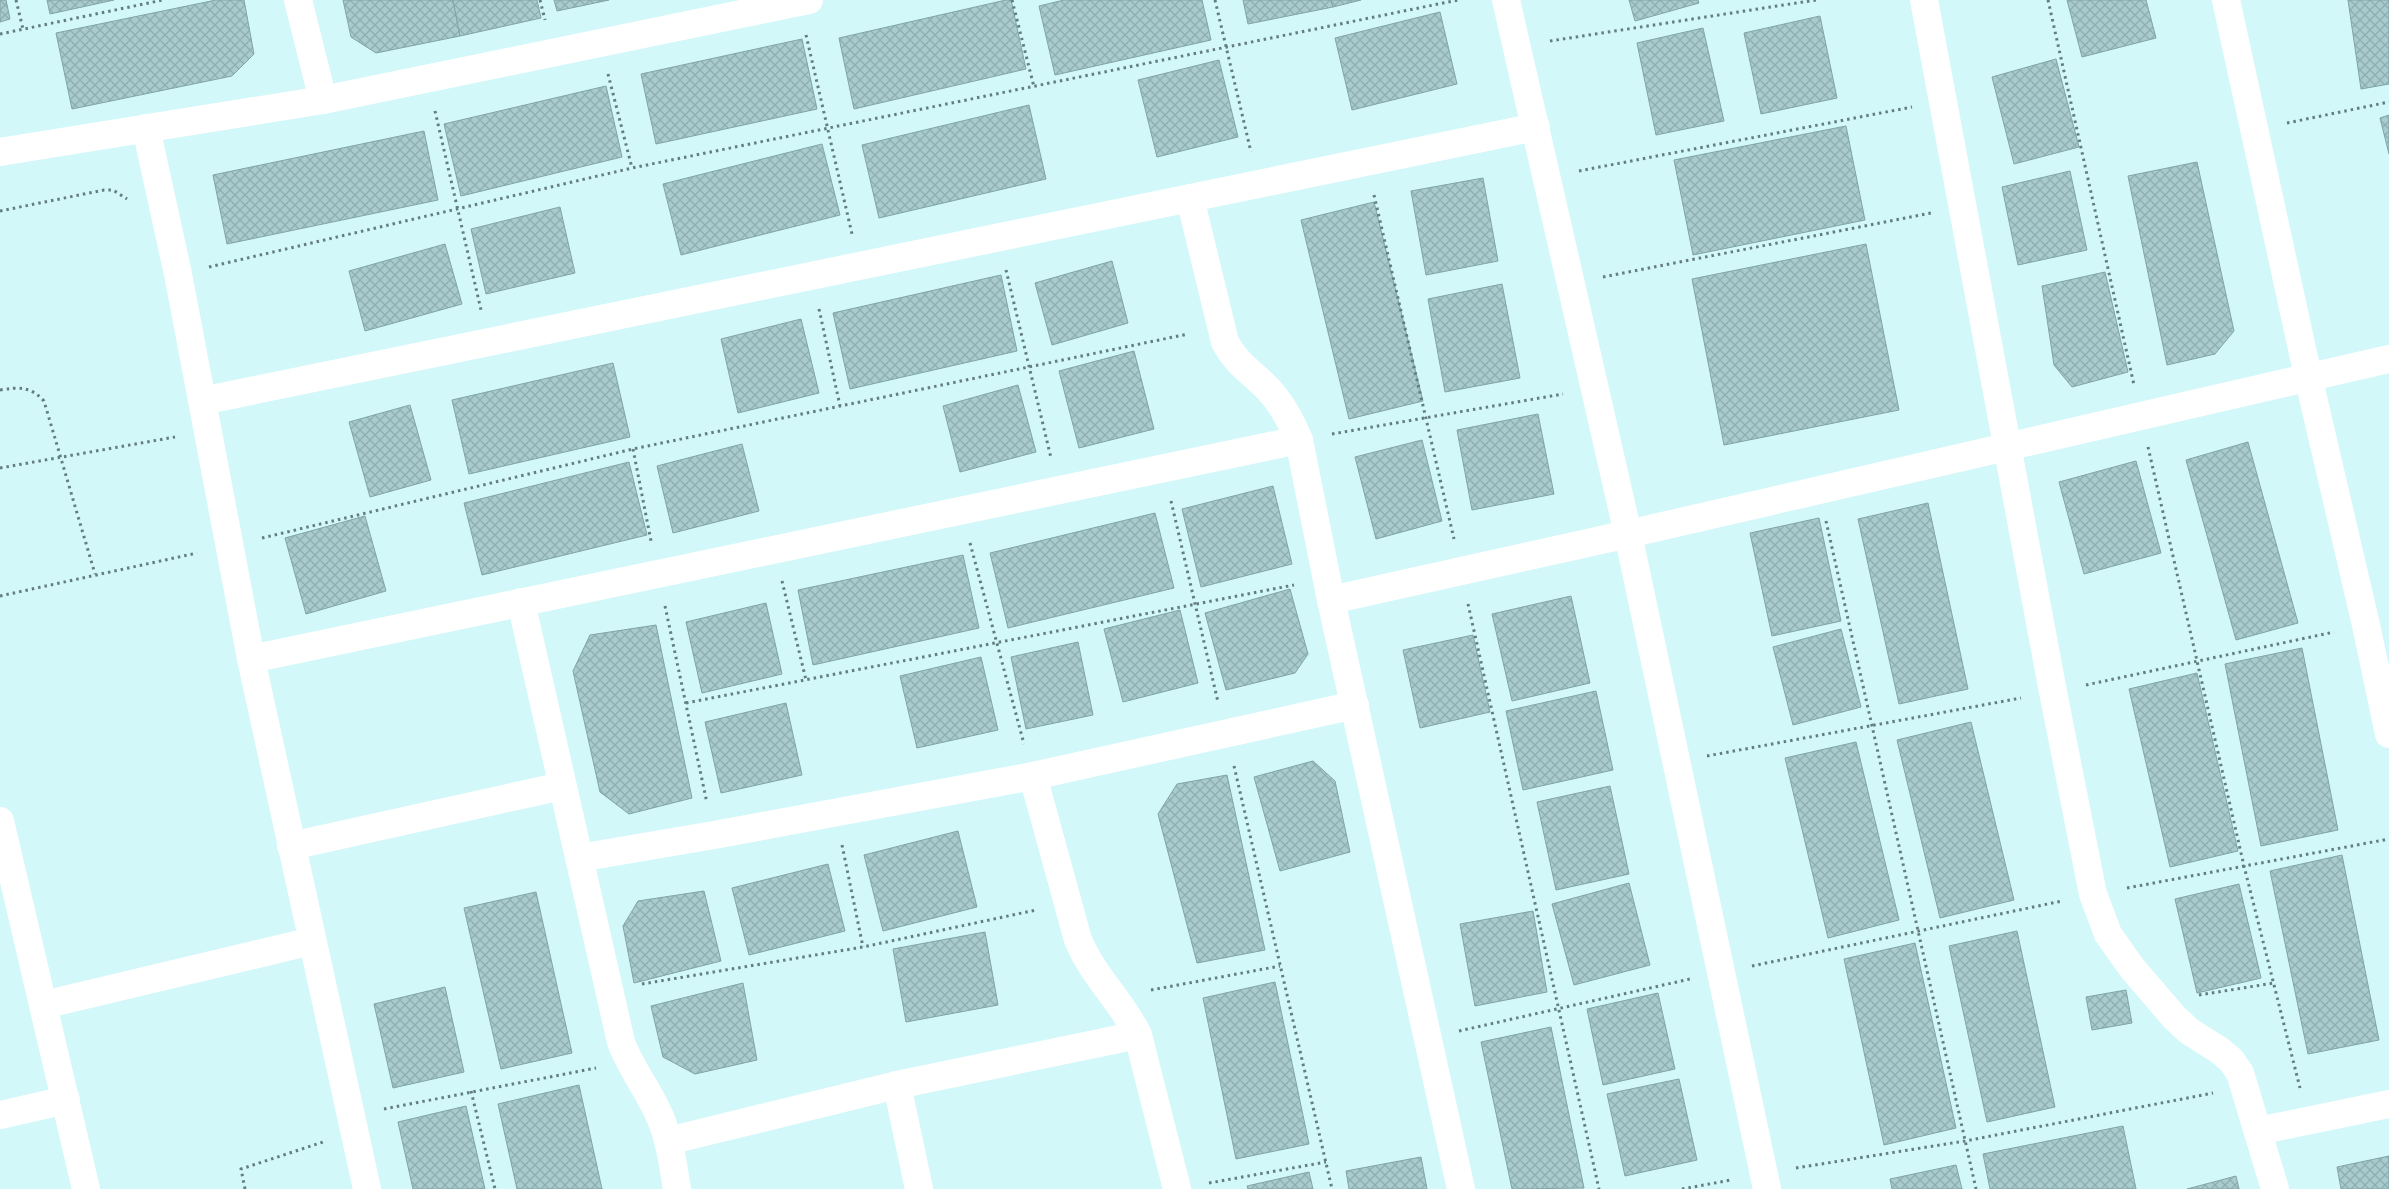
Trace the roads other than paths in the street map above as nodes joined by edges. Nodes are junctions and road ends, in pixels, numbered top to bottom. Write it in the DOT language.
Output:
graph roads {
  1 [pos="298,0"];
  2 [pos="1506,0"];
  3 [pos="1924,0"];
  4 [pos="2226,0"];
  5 [pos="804,1"];
  6 [pos="322,100"];
  7 [pos="146,128"];
  8 [pos="1536,128"];
  9 [pos="0,152"];
  10 [pos="1190,198"];
  11 [pos="2389,359"];
  12 [pos="2308,376"];
  13 [pos="202,401"];
  14 [pos="1298,440"];
  15 [pos="2006,446"];
  16 [pos="1628,534"];
  17 [pos="1330,589"];
  18 [pos="520,602"];
  19 [pos="251,659"];
  20 [pos="1355,705"];
  21 [pos="2389,734"];
  22 [pos="1033,776"];
  23 [pos="562,786"];
  24 [pos="0,821"];
  25 [pos="292,846"];
  26 [pos="579,858"];
  27 [pos="312,941"];
  28 [pos="44,1005"];
  29 [pos="1138,1035"];
  30 [pos="898,1085"];
  31 [pos="66,1100"];
  32 [pos="2389,1104"];
  33 [pos="0,1115"];
  34 [pos="2258,1130"];
  35 [pos="668,1141"];
  36 [pos="1765,1181"];
  37 [pos="86,1189"];
  38 [pos="367,1189"];
  39 [pos="677,1189"];
  40 [pos="919,1189"];
  41 [pos="1177,1189"];
  42 [pos="1461,1189"];
  43 [pos="2275,1189"];
  1 -- 6 [label="street"];
  2 -- 8 [label="street"];
  3 -- 15 [label="street"];
  4 -- 12 [label="street"];
  5 -- 6 [label="street"];
  6 -- 7 [label="street"];
  7 -- 9 [label="street"];
  7 -- 13 [label="street"];
  8 -- 10 [label="street"];
  8 -- 16 [label="street"];
  10 -- 13 [label="street"];
  10 -- 14 [label="street"];
  11 -- 12 [label="street"];
  12 -- 15 [label="street"];
  12 -- 21 [label="street"];
  13 -- 19 [label="street"];
  14 -- 17 [label="street"];
  14 -- 18 [label="street"];
  15 -- 16 [label="street"];
  15 -- 34 [label="street"];
  16 -- 17 [label="street"];
  16 -- 36 [label="street"];
  17 -- 20 [label="street"];
  18 -- 19 [label="street"];
  18 -- 23 [label="street"];
  19 -- 25 [label="street"];
  20 -- 22 [label="street"];
  20 -- 42 [label="street"];
  22 -- 26 [label="street"];
  22 -- 29 [label="street"];
  23 -- 25 [label="street"];
  23 -- 26 [label="street"];
  24 -- 28 [label="street"];
  25 -- 27 [label="street"];
  26 -- 35 [label="street"];
  27 -- 28 [label="street"];
  27 -- 38 [label="street"];
  28 -- 31 [label="street"];
  29 -- 30 [label="street"];
  29 -- 41 [label="street"];
  30 -- 35 [label="street"];
  30 -- 40 [label="street"];
  31 -- 33 [label="street"];
  31 -- 37 [label="street"];
  32 -- 34 [label="street"];
  34 -- 43 [label="street"];
  35 -- 39 [label="street"];
}
